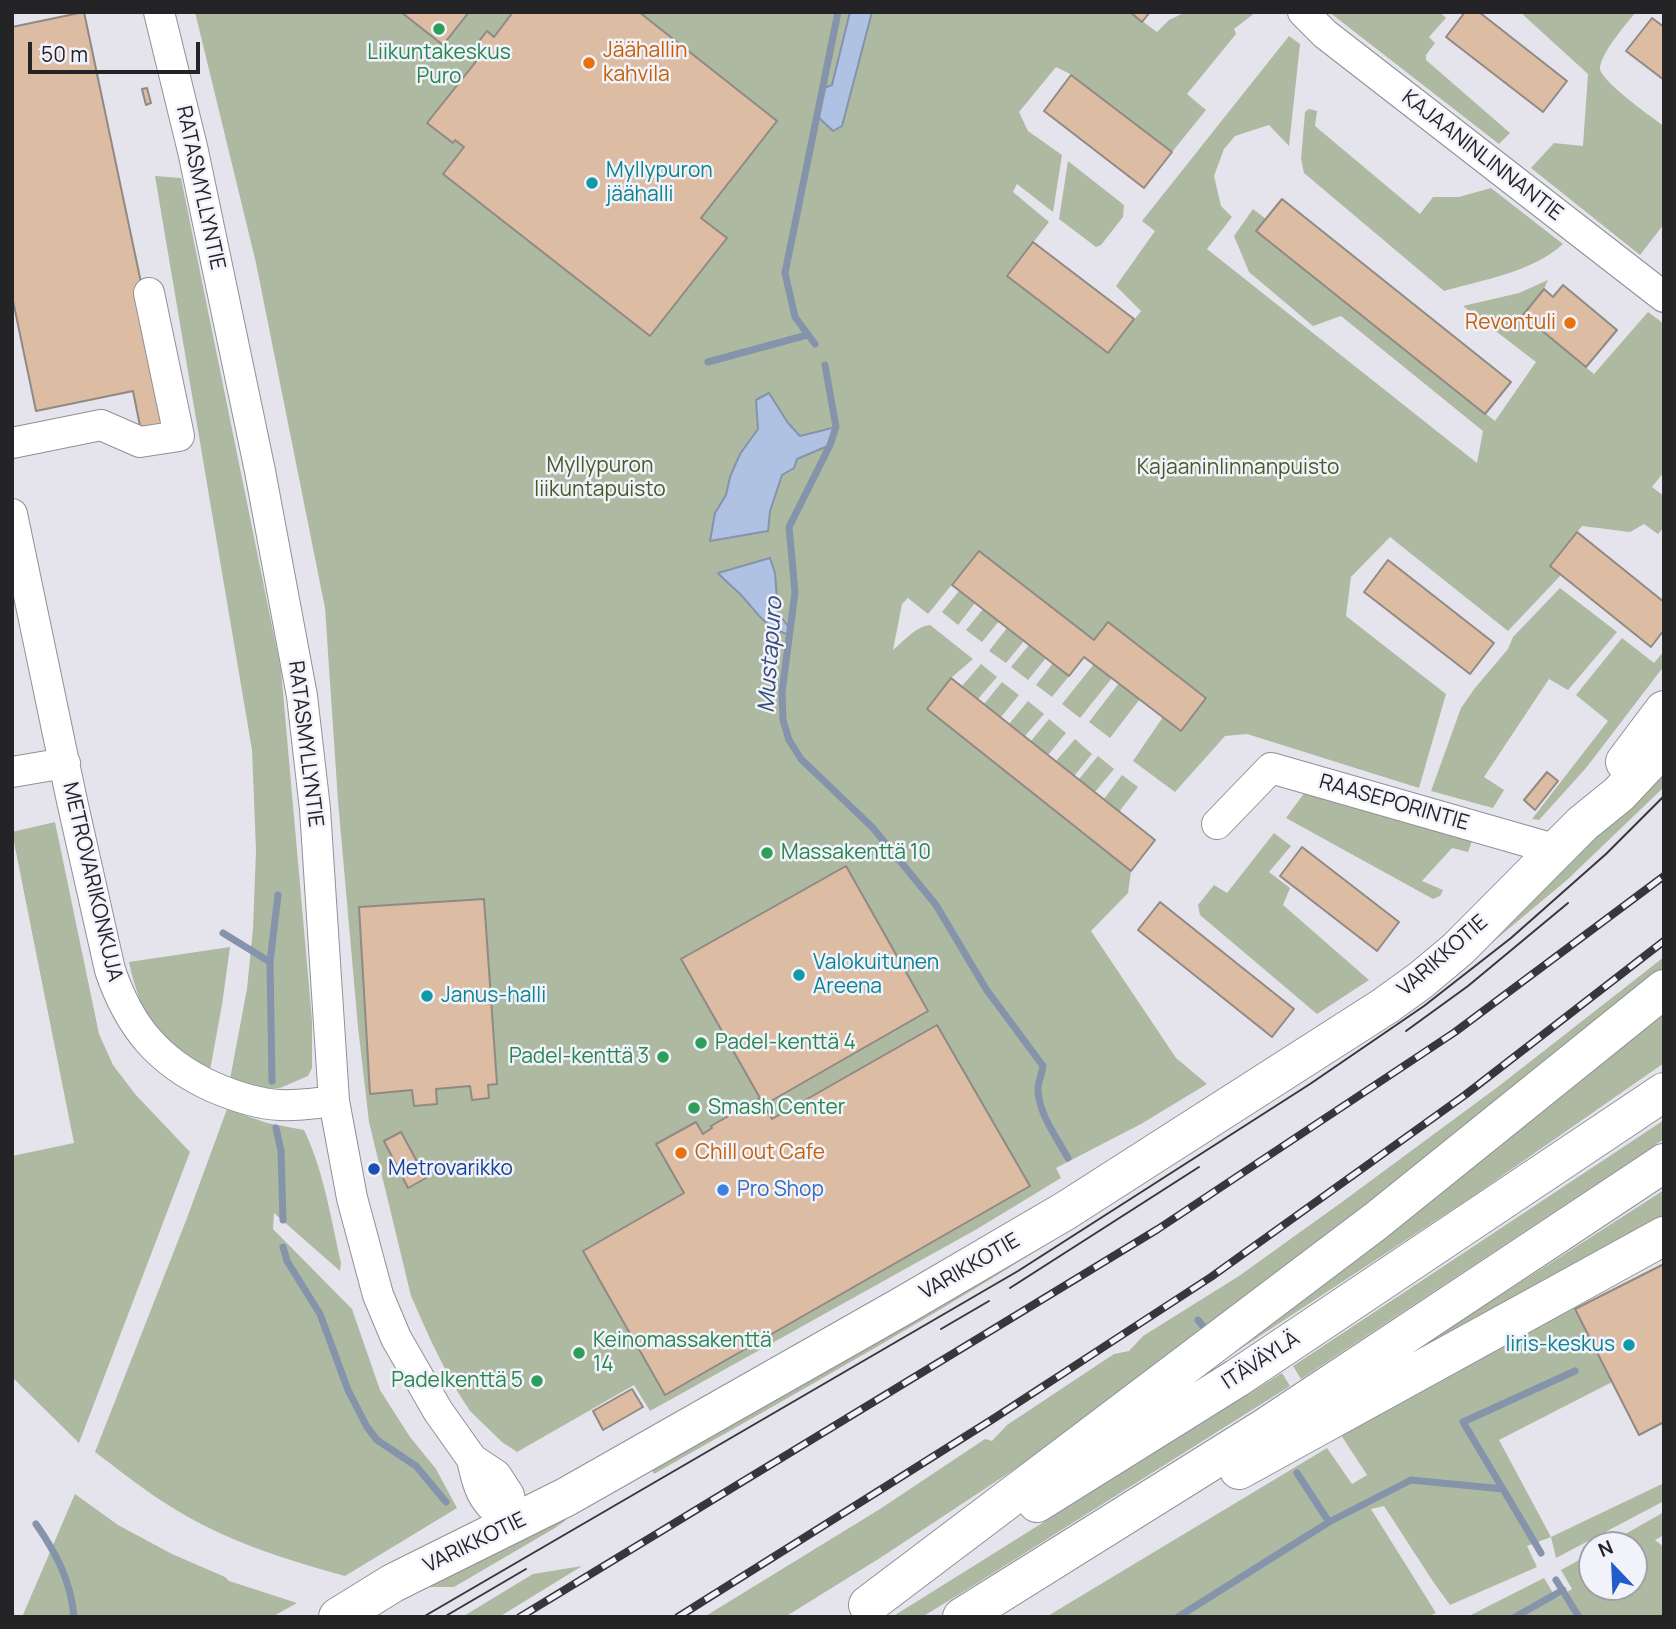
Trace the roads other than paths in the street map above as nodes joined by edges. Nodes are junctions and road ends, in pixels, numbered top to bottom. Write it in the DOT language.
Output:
graph roads {
  1 [pos="159,12"];
  2 [pos="1303,12"];
  3 [pos="149,293"];
  4 [pos="1664,297"];
  5 [pos="12,443"];
  6 [pos="12,514"];
  7 [pos="20,599"];
  8 [pos="1664,710"];
  9 [pos="1664,747"];
  10 [pos="65,763"];
  11 [pos="12,772"];
  12 [pos="1217,824"];
  13 [pos="1569,837"];
  14 [pos="1664,989"];
  15 [pos="1664,1092"];
  16 [pos="334,1101"];
  17 [pos="1664,1163"];
  18 [pos="1664,1236"];
  19 [pos="514,1525"];
  20 [pos="859,1611"];
  21 [pos="972,1611"];
  22 [pos="338,1617"];
  1 -- 16 [label="street, RATASMYLLYNTIE"];
  2 -- 4 [label="street, KAJAANINLINNANTIE"];
  3 -- 5 [label="street"];
  6 -- 7 [label="street, METROVARIKONKUJA"];
  7 -- 10 [label="street, METROVARIKONKUJA"];
  8 -- 13 [label="main road"];
  9 -- 13 [label="main road"];
  10 -- 11 [label="street"];
  10 -- 16 [label="street, METROVARIKONKUJA"];
  12 -- 13 [label="street, RAASEPORINTIE"];
  13 -- 19 [label="main road, VARIKKOTIE"];
  14 -- 20 [label="main road"];
  15 -- 20 [label="main road, ITÄVÄYLÄ"];
  16 -- 19 [label="street, RATASMYLLYNTIE"];
  17 -- 21 [label="main road"];
  18 -- 21 [label="main road"];
  19 -- 22 [label="main road, VARIKKOTIE"];
}
